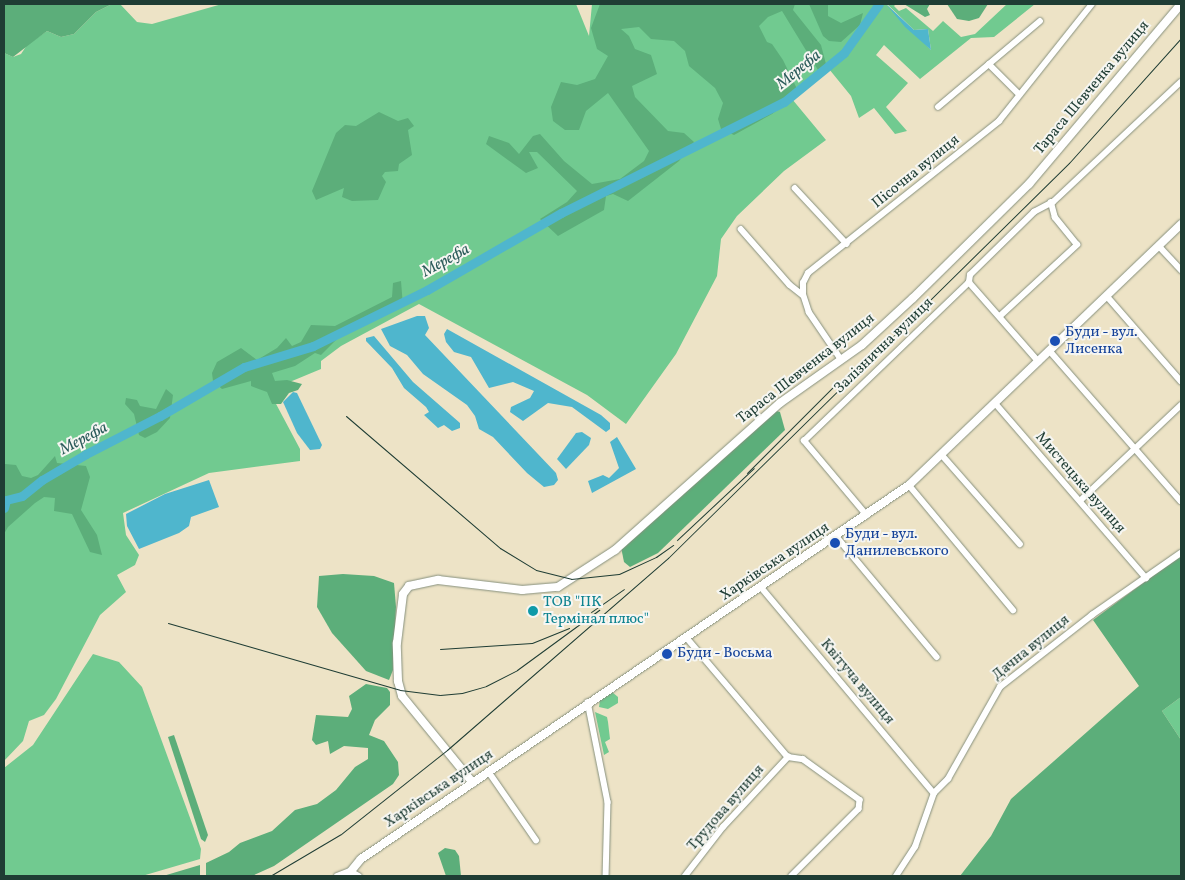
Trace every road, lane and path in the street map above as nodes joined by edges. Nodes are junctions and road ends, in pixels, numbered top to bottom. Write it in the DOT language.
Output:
graph roads {
  1 [pos="1092,4"];
  2 [pos="1181,4"];
  3 [pos="1040,21"];
  4 [pos="989,64"];
  5 [pos="1181,82"];
  6 [pos="1019,94"];
  7 [pos="938,107"];
  8 [pos="795,188"];
  9 [pos="1051,203"];
  10 [pos="1181,224"];
  11 [pos="741,229"];
  12 [pos="847,244"];
  13 [pos="1159,246"];
  14 [pos="1181,270"];
  15 [pos="969,282"];
  16 [pos="803,295"];
  17 [pos="1106,296"];
  18 [pos="1000,316"];
  19 [pos="1050,351"];
  20 [pos="841,360"];
  21 [pos="1039,362"];
  22 [pos="1181,382"];
  23 [pos="996,404"];
  24 [pos="1181,405"];
  25 [pos="1137,448"];
  26 [pos="943,456"];
  27 [pos="910,485"];
  28 [pos="1080,501"];
  29 [pos="1181,501"];
  30 [pos="868,516"];
  31 [pos="837,537"];
  32 [pos="1020,544"];
  33 [pos="1181,553"];
  34 [pos="1146,578"];
  35 [pos="761,587"];
  36 [pos="1014,610"];
  37 [pos="687,638"];
  38 [pos="937,657"];
  39 [pos="588,702"];
  40 [pos="788,757"];
  41 [pos="488,772"];
  42 [pos="473,783"];
  43 [pos="934,792"];
  44 [pos="536,840"];
  45 [pos="349,873"];
  46 [pos="338,876"];
  47 [pos="359,876"];
  48 [pos="606,876"];
  49 [pos="685,876"];
  50 [pos="792,876"];
  51 [pos="896,876"];
  1 -- 6 [label="street, Пісочна вулиця"];
  2 -- 20 [label="street, Тараса Шевченка вулиця"];
  3 -- 4 [label="street"];
  4 -- 6 [label="street"];
  4 -- 7 [label="street"];
  5 -- 9 [label="street, Залізнична вулиця"];
  6 -- 12 [label="street, Пісочна вулиця"];
  8 -- 12 [label="street"];
  9 -- 15 [label="street, Залізнична вулиця"];
  9 -- 18 [label="street"];
  10 -- 13 [label="street, Харківська вулиця"];
  11 -- 16 [label="street"];
  12 -- 16 [label="street, Пісочна вулиця"];
  13 -- 14 [label="street"];
  13 -- 17 [label="street, Харківська вулиця"];
  15 -- 18 [label="street"];
  15 -- 30 [label="street, Залізнична вулиця"];
  16 -- 20 [label="street"];
  17 -- 19 [label="street, Харківська вулиця"];
  17 -- 22 [label="street"];
  18 -- 21 [label="street"];
  19 -- 21 [label="street, Харківська вулиця"];
  19 -- 25 [label="street"];
  20 -- 42 [label="street, Тараса Шевченка вулиця"];
  21 -- 23 [label="street, Харківська вулиця"];
  23 -- 26 [label="street, Харківська вулиця"];
  23 -- 28 [label="street, Мистецька вулиця"];
  24 -- 25 [label="street"];
  25 -- 28 [label="street"];
  25 -- 29 [label="street"];
  26 -- 27 [label="street, Харківська вулиця"];
  26 -- 32 [label="street"];
  27 -- 30 [label="street, Харківська вулиця"];
  27 -- 36 [label="street"];
  28 -- 34 [label="street, Мистецька вулиця"];
  30 -- 31 [label="street, Харківська вулиця"];
  31 -- 35 [label="street, Харківська вулиця"];
  31 -- 38 [label="street"];
  33 -- 34 [label="street, Дачна вулиця"];
  34 -- 43 [label="street, Дачна вулиця"];
  35 -- 37 [label="street, Харківська вулиця"];
  35 -- 43 [label="street, Квітуча вулиця"];
  37 -- 39 [label="street, Харківська вулиця"];
  37 -- 40 [label="street"];
  39 -- 41 [label="street, Харківська вулиця"];
  39 -- 48 [label="street"];
  40 -- 49 [label="street, Трудова вулиця"];
  40 -- 50 [label="street"];
  41 -- 42 [label="street, Харківська вулиця"];
  41 -- 44 [label="street"];
  42 -- 45 [label="street, Харківська вулиця"];
  43 -- 51 [label="street, Дачна вулиця"];
  45 -- 46 [label="street"];
  45 -- 47 [label="street"];
}
